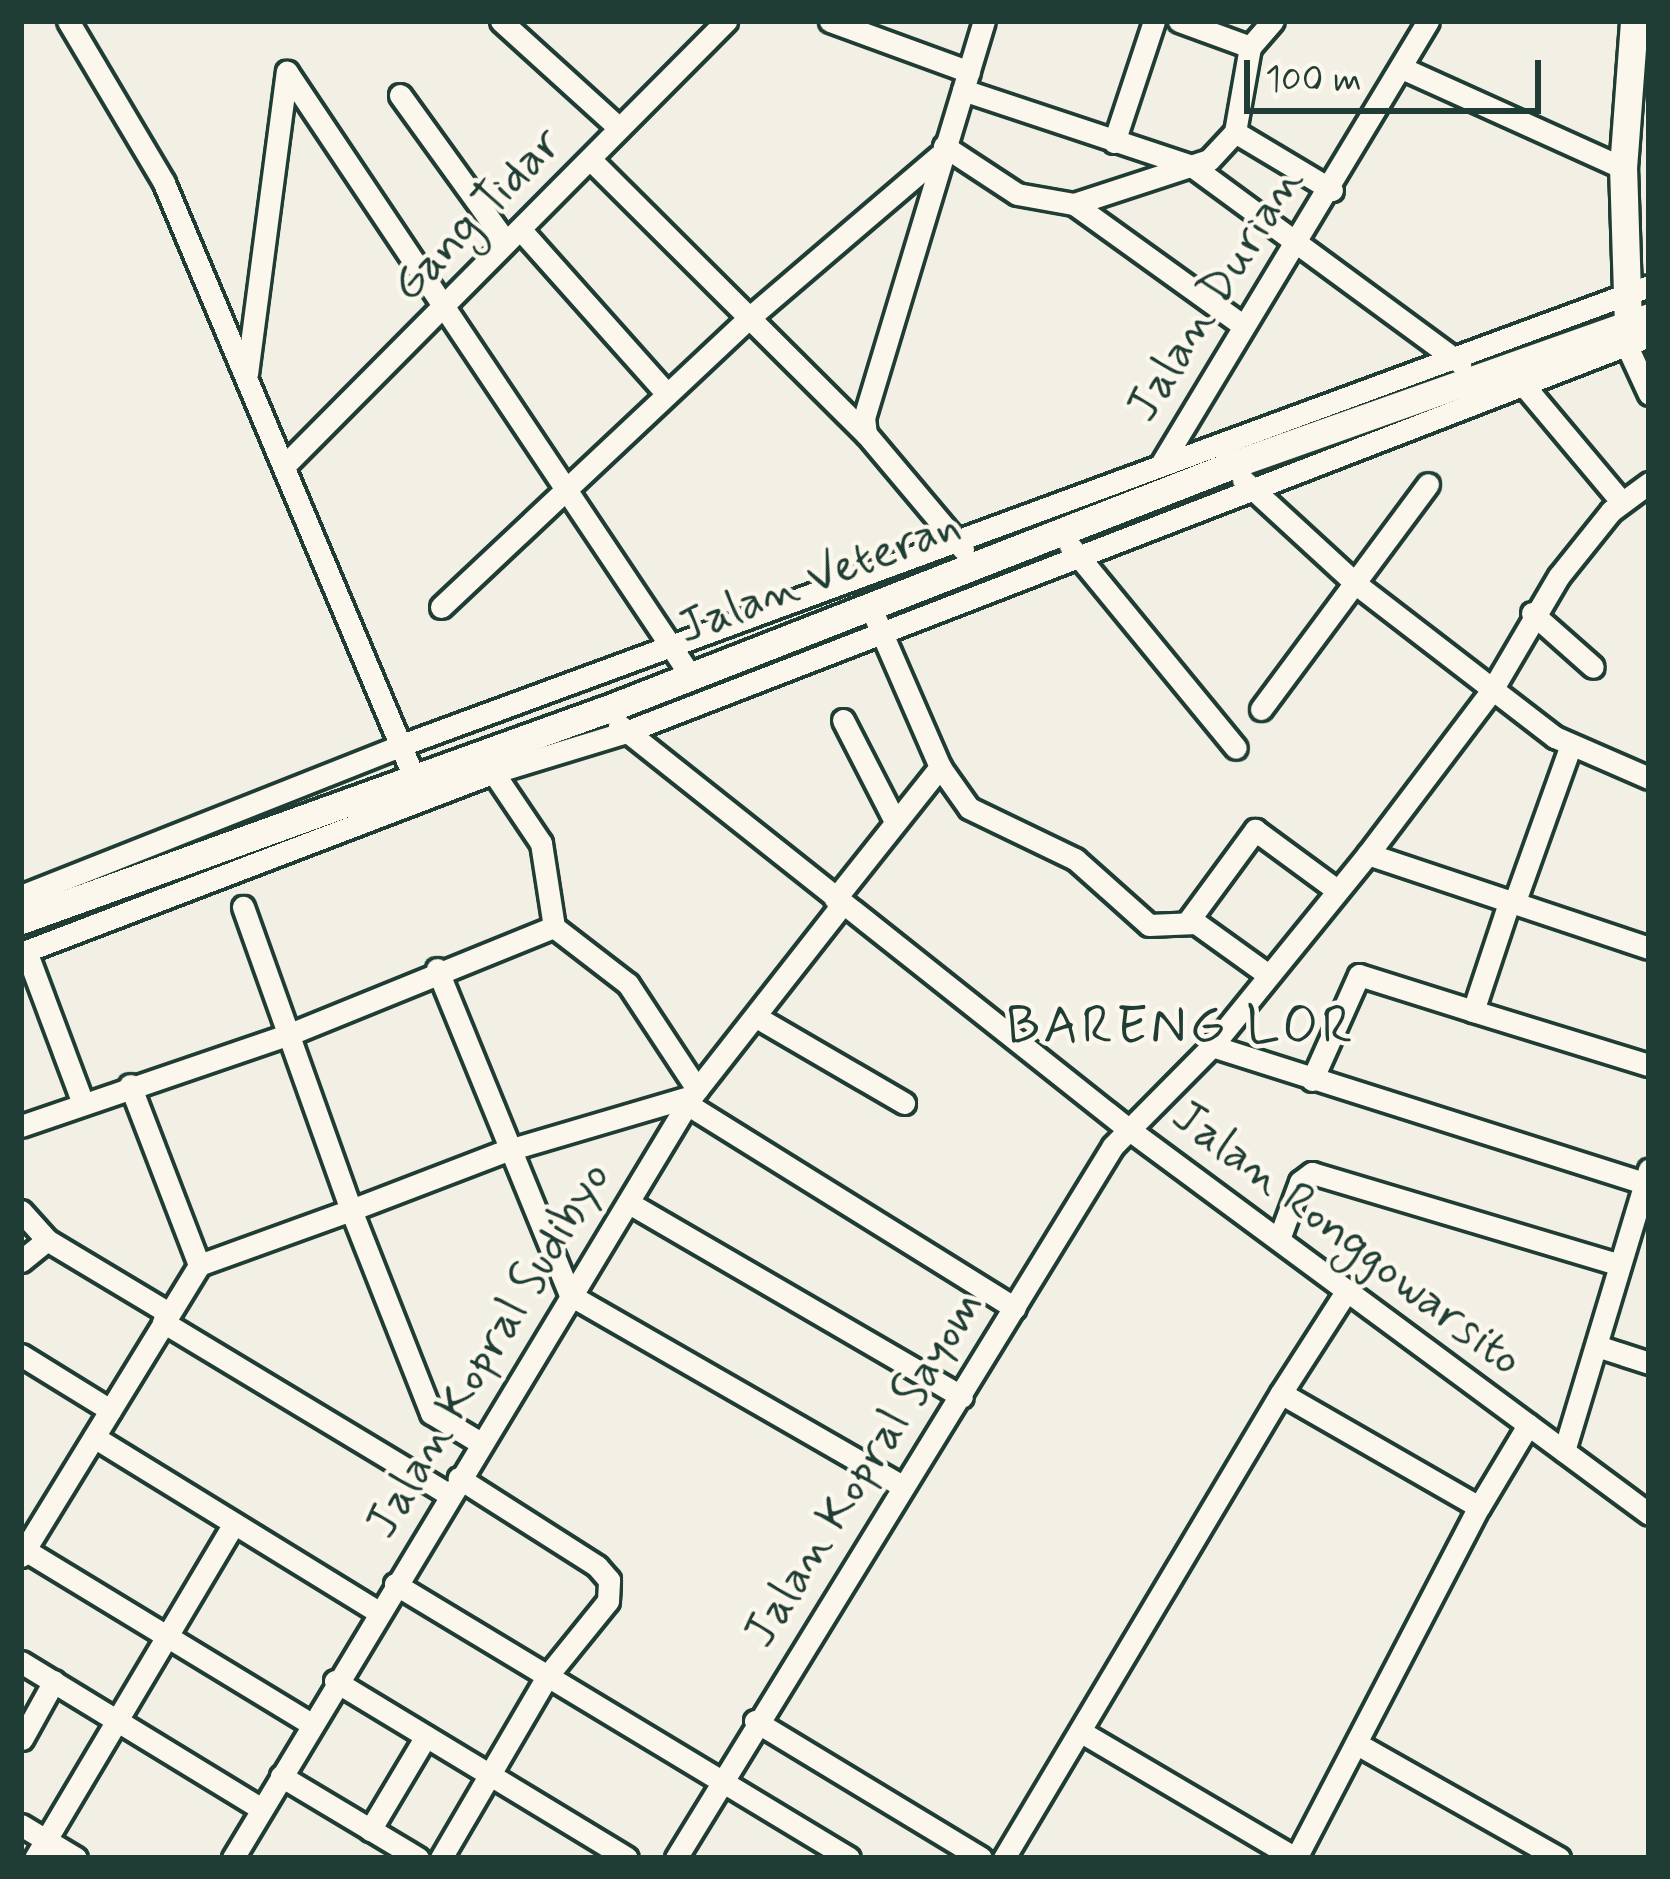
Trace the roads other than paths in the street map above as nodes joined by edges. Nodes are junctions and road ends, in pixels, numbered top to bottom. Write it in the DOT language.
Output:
graph roads {
  1 [pos="68,21"];
  2 [pos="501,21"];
  3 [pos="726,21"];
  4 [pos="830,21"];
  5 [pos="984,21"];
  6 [pos="1154,21"];
  7 [pos="1178,21"];
  8 [pos="1273,21"];
  9 [pos="1429,21"];
  10 [pos="1634,21"];
  11 [pos="1250,47"];
  12 [pos="1404,69"];
  13 [pos="966,81"];
  14 [pos="400,95"];
  15 [pos="619,128"];
  16 [pos="1235,132"];
  17 [pos="1114,142"];
  18 [pos="942,151"];
  19 [pos="590,159"];
  20 [pos="1192,166"];
  21 [pos="1623,168"];
  22 [pos="1332,190"];
  23 [pos="1074,204"];
  24 [pos="513,236"];
  25 [pos="1294,246"];
  26 [pos="1649,286"];
  27 [pos="445,311"];
  28 [pos="749,318"];
  29 [pos="1635,324"];
  30 [pos="1244,326"];
  31 [pos="247,377"];
  32 [pos="1466,378"];
  33 [pos="1520,382"];
  34 [pos="667,394"];
  35 [pos="1649,394"];
  36 [pos="866,434"];
  37 [pos="1158,461"];
  38 [pos="285,465"];
  39 [pos="1242,476"];
  40 [pos="1649,483"];
  41 [pos="1428,484"];
  42 [pos="569,488"];
  43 [pos="1171,488"];
  44 [pos="1621,501"];
  45 [pos="1059,531"];
  46 [pos="965,553"];
  47 [pos="1077,555"];
  48 [pos="1355,584"];
  49 [pos="441,607"];
  50 [pos="1532,613"];
  51 [pos="874,616"];
  52 [pos="675,646"];
  53 [pos="1593,667"];
  54 [pos="690,675"];
  55 [pos="1492,690"];
  56 [pos="1261,710"];
  57 [pos="616,720"];
  58 [pos="843,720"];
  59 [pos="399,746"];
  60 [pos="1570,747"];
  61 [pos="1236,748"];
  62 [pos="488,763"];
  63 [pos="940,767"];
  64 [pos="413,775"];
  65 [pos="1649,778"];
  66 [pos="895,820"];
  67 [pos="212,836"];
  68 [pos="1368,854"];
  69 [pos="1334,888"];
  70 [pos="237,893"];
  71 [pos="21,896"];
  72 [pos="1512,900"];
  73 [pos="838,902"];
  74 [pos="21,920"];
  75 [pos="1189,920"];
  76 [pos="554,927"];
  77 [pos="1649,948"];
  78 [pos="24,952"];
  79 [pos="437,970"];
  80 [pos="1268,974"];
  81 [pos="1473,1011"];
  82 [pos="758,1018"];
  83 [pos="290,1034"];
  84 [pos="1212,1046"];
  85 [pos="1649,1065"];
  86 [pos="1312,1080"];
  87 [pos="130,1085"];
  88 [pos="692,1097"];
  89 [pos="82,1101"];
  90 [pos="904,1103"];
  91 [pos="21,1126"];
  92 [pos="1127,1128"];
  93 [pos="505,1151"];
  94 [pos="1646,1188"];
  95 [pos="628,1203"];
  96 [pos="351,1210"];
  97 [pos="21,1211"];
  98 [pos="1279,1239"];
  99 [pos="46,1240"];
  100 [pos="21,1261"];
  101 [pos="199,1265"];
  102 [pos="1620,1265"];
  103 [pos="1347,1290"];
  104 [pos="570,1295"];
  105 [pos="1015,1308"];
  106 [pos="165,1317"];
  107 [pos="1597,1346"];
  108 [pos="21,1355"];
  109 [pos="1649,1363"];
  110 [pos="1281,1393"];
  111 [pos="962,1397"];
  112 [pos="110,1411"];
  113 [pos="1528,1425"];
  114 [pos="94,1438"];
  115 [pos="479,1442"];
  116 [pos="1564,1451"];
  117 [pos="453,1486"];
  118 [pos="902,1486"];
  119 [pos="1479,1507"];
  120 [pos="1649,1514"];
  121 [pos="234,1524"];
  122 [pos="25,1543"];
  123 [pos="394,1584"];
  124 [pos="377,1611"];
  125 [pos="169,1636"];
  126 [pos="21,1661"];
  127 [pos="548,1675"];
  128 [pos="54,1681"];
  129 [pos="335,1681"];
  130 [pos="120,1721"];
  131 [pos="755,1721"];
  132 [pos="309,1723"];
  133 [pos="1083,1732"];
  134 [pos="426,1736"];
  135 [pos="22,1739"];
  136 [pos="1359,1745"];
  137 [pos="490,1775"];
  138 [pos="281,1776"];
  139 [pos="721,1777"];
  140 [pos="262,1809"];
  141 [pos="21,1825"];
  142 [pos="370,1830"];
  143 [pos="41,1849"];
  144 [pos="76,1858"];
  145 [pos="233,1858"];
  146 [pos="418,1858"];
  147 [pos="441,1858"];
  148 [pos="627,1858"];
  149 [pos="676,1858"];
  150 [pos="850,1858"];
  151 [pos="981,1858"];
  152 [pos="1004,1858"];
  153 [pos="1296,1858"];
  154 [pos="1558,1858"];
  1 -- 31 [label="street"];
  2 -- 15 [label="street"];
  3 -- 15 [label="street, Gang Tidar"];
  4 -- 13 [label="street"];
  5 -- 13 [label="street"];
  6 -- 17 [label="street"];
  7 -- 11 [label="street"];
  8 -- 11 [label="street"];
  9 -- 12 [label="street, Jalan Durian"];
  10 -- 21 [label="main road"];
  11 -- 16 [label="street"];
  12 -- 21 [label="street"];
  12 -- 22 [label="street, Jalan Durian"];
  13 -- 17 [label="street"];
  13 -- 18 [label="street"];
  14 -- 24 [label="street"];
  15 -- 19 [label="street, Gang Tidar"];
  16 -- 20 [label="street"];
  16 -- 22 [label="street"];
  17 -- 20 [label="street"];
  18 -- 23 [label="street"];
  18 -- 28 [label="street"];
  18 -- 36 [label="street"];
  19 -- 24 [label="street, Gang Tidar"];
  19 -- 28 [label="street"];
  20 -- 23 [label="street"];
  20 -- 25 [label="street"];
  21 -- 29 [label="main road"];
  22 -- 25 [label="street, Jalan Durian"];
  23 -- 30 [label="street"];
  24 -- 27 [label="street, Gang Tidar"];
  24 -- 34 [label="street"];
  25 -- 30 [label="street, Jalan Durian"];
  25 -- 32 [label="street"];
  26 -- 29 [label="street"];
  27 -- 31 [label="street"];
  27 -- 38 [label="street, Gang Tidar"];
  27 -- 42 [label="street"];
  28 -- 34 [label="street"];
  28 -- 36 [label="street"];
  29 -- 32 [label="main road, Jalan Veteran"];
  29 -- 33 [label="street"];
  29 -- 35 [label="street"];
  30 -- 37 [label="street, Jalan Durian"];
  31 -- 38 [label="street"];
  32 -- 33 [label="street"];
  32 -- 37 [label="street"];
  32 -- 39 [label="main road, Jalan Veteran"];
  33 -- 44 [label="street"];
  34 -- 42 [label="street"];
  36 -- 46 [label="street"];
  37 -- 43 [label="street, Jalan Durian"];
  37 -- 46 [label="street"];
  38 -- 59 [label="street"];
  39 -- 43 [label="main road, Jalan Veteran"];
  39 -- 47 [label="street"];
  39 -- 48 [label="street"];
  40 -- 44 [label="street, Jalan Kopral Sayom"];
  41 -- 48 [label="street"];
  42 -- 49 [label="street"];
  42 -- 52 [label="street"];
  43 -- 45 [label="main road, Jalan Veteran"];
  44 -- 50 [label="street, Jalan Kopral Sayom"];
  45 -- 46 [label="main road, Jalan Veteran"];
  45 -- 47 [label="street"];
  46 -- 51 [label="main road, Jalan Veteran"];
  46 -- 52 [label="street"];
  47 -- 51 [label="street"];
  47 -- 61 [label="street"];
  48 -- 55 [label="street"];
  48 -- 56 [label="street"];
  50 -- 53 [label="street"];
  50 -- 55 [label="street, Jalan Kopral Sayom"];
  51 -- 54 [label="main road, Jalan Veteran"];
  51 -- 57 [label="street"];
  51 -- 63 [label="street"];
  52 -- 54 [label="street"];
  52 -- 59 [label="street"];
  54 -- 57 [label="main road, Jalan Veteran"];
  55 -- 60 [label="street"];
  55 -- 68 [label="street, Jalan Kopral Sayom"];
  57 -- 62 [label="main road, Jalan Veteran"];
  57 -- 73 [label="street, Jalan Ronggowarsito"];
  58 -- 66 [label="street"];
  59 -- 64 [label="street"];
  59 -- 67 [label="street"];
  60 -- 65 [label="street"];
  60 -- 72 [label="street"];
  62 -- 64 [label="main road, Jalan Veteran"];
  62 -- 70 [label="street"];
  62 -- 76 [label="street"];
  63 -- 66 [label="street, Jalan Kopral Sudibyo"];
  63 -- 75 [label="street"];
  64 -- 67 [label="main road, Jalan Veteran"];
  66 -- 73 [label="street, Jalan Kopral Sudibyo"];
  67 -- 70 [label="street"];
  67 -- 71 [label="street"];
  67 -- 74 [label="main road, Jalan Veteran"];
  68 -- 69 [label="street, Jalan Kopral Sayom"];
  68 -- 72 [label="street"];
  69 -- 75 [label="street"];
  69 -- 80 [label="street, Jalan Kopral Sayom"];
  70 -- 78 [label="street"];
  70 -- 83 [label="street"];
  72 -- 77 [label="street"];
  72 -- 81 [label="street"];
  73 -- 82 [label="street, Jalan Kopral Sudibyo"];
  73 -- 92 [label="street, Jalan Ronggowarsito"];
  75 -- 80 [label="street"];
  76 -- 79 [label="street"];
  76 -- 88 [label="street"];
  78 -- 89 [label="street"];
  79 -- 83 [label="street"];
  79 -- 93 [label="street"];
  80 -- 84 [label="street, Jalan Kopral Sayom"];
  81 -- 85 [label="street"];
  81 -- 86 [label="street"];
  82 -- 88 [label="street, Jalan Kopral Sudibyo"];
  82 -- 90 [label="street"];
  83 -- 87 [label="street"];
  83 -- 96 [label="street"];
  84 -- 86 [label="street"];
  84 -- 92 [label="street, Jalan Kopral Sayom"];
  86 -- 94 [label="street"];
  87 -- 89 [label="street"];
  87 -- 101 [label="street"];
  88 -- 93 [label="street"];
  88 -- 95 [label="street, Jalan Kopral Sudibyo"];
  88 -- 105 [label="street"];
  89 -- 91 [label="street"];
  92 -- 98 [label="street, Jalan Ronggowarsito"];
  92 -- 105 [label="street, Jalan Kopral Sayom"];
  93 -- 96 [label="street"];
  93 -- 104 [label="street"];
  94 -- 102 [label="street"];
  95 -- 104 [label="street, Jalan Kopral Sudibyo"];
  95 -- 111 [label="street"];
  96 -- 101 [label="street"];
  96 -- 115 [label="street"];
  97 -- 99 [label="street"];
  98 -- 102 [label="street"];
  98 -- 103 [label="street, Jalan Ronggowarsito"];
  99 -- 100 [label="street"];
  99 -- 106 [label="street"];
  101 -- 106 [label="street"];
  102 -- 107 [label="street"];
  103 -- 110 [label="street"];
  103 -- 113 [label="street, Jalan Ronggowarsito"];
  104 -- 115 [label="street, Jalan Kopral Sudibyo"];
  104 -- 118 [label="street"];
  105 -- 111 [label="street, Jalan Kopral Sayom"];
  106 -- 112 [label="street"];
  106 -- 117 [label="street"];
  107 -- 109 [label="street"];
  107 -- 116 [label="street"];
  108 -- 112 [label="street"];
  110 -- 119 [label="street"];
  110 -- 133 [label="street"];
  111 -- 118 [label="street, Jalan Kopral Sayom"];
  112 -- 114 [label="street"];
  113 -- 116 [label="street, Jalan Ronggowarsito"];
  113 -- 119 [label="street"];
  114 -- 121 [label="street"];
  114 -- 122 [label="street"];
  115 -- 117 [label="street, Jalan Kopral Sudibyo"];
  116 -- 120 [label="street, Jalan Ronggowarsito"];
  117 -- 123 [label="street, Jalan Kopral Sudibyo"];
  117 -- 127 [label="street"];
  118 -- 131 [label="street, Jalan Kopral Sayom"];
  119 -- 136 [label="street"];
  121 -- 124 [label="street"];
  121 -- 125 [label="street"];
  122 -- 125 [label="street"];
  123 -- 124 [label="street, Jalan Kopral Sudibyo"];
  123 -- 127 [label="street"];
  124 -- 129 [label="street, Jalan Kopral Sudibyo"];
  125 -- 130 [label="street"];
  125 -- 132 [label="street"];
  126 -- 128 [label="street"];
  127 -- 137 [label="street"];
  127 -- 139 [label="street"];
  128 -- 130 [label="street"];
  128 -- 135 [label="street"];
  129 -- 132 [label="street, Jalan Kopral Sudibyo"];
  129 -- 134 [label="street"];
  130 -- 140 [label="street"];
  130 -- 143 [label="street"];
  131 -- 139 [label="street, Jalan Kopral Sayom"];
  131 -- 151 [label="street"];
  132 -- 138 [label="street, Jalan Kopral Sudibyo"];
  133 -- 152 [label="street"];
  133 -- 153 [label="street"];
  134 -- 137 [label="street"];
  134 -- 142 [label="street"];
  136 -- 153 [label="street"];
  136 -- 154 [label="street"];
  137 -- 147 [label="street"];
  137 -- 148 [label="street"];
  138 -- 140 [label="street, Jalan Kopral Sudibyo"];
  138 -- 142 [label="street"];
  139 -- 149 [label="street, Jalan Kopral Sayom"];
  139 -- 150 [label="street"];
  140 -- 145 [label="street, Jalan Kopral Sudibyo"];
  141 -- 143 [label="street"];
  142 -- 146 [label="street"];
  143 -- 144 [label="street"];
}
